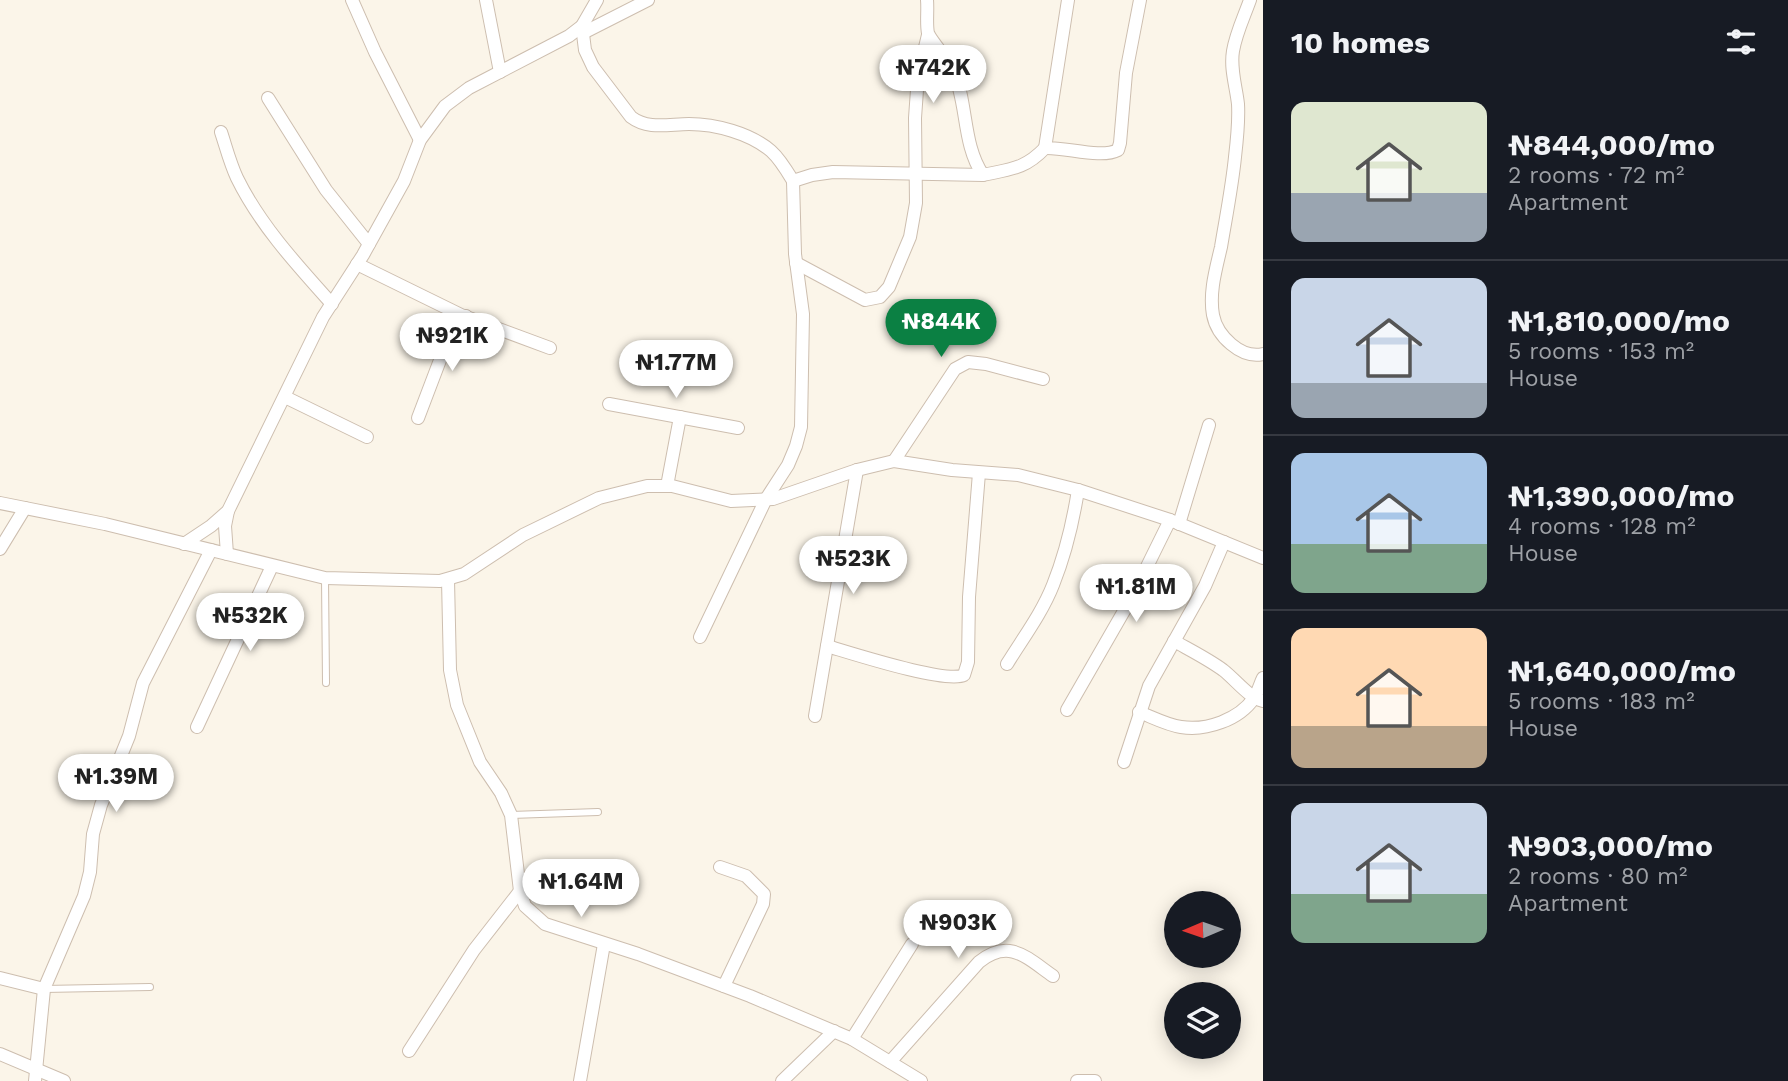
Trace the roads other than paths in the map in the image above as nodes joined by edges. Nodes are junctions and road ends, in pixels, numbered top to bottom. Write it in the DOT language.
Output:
graph roads {
  1 [pos="352,0"];
  2 [pos="486,0"];
  3 [pos="597,0"];
  4 [pos="648,0"];
  5 [pos="927,0"];
  6 [pos="1068,0"];
  7 [pos="1140,0"];
  8 [pos="1250,0"];
  9 [pos="583,29"];
  10 [pos="928,34"];
  11 [pos="500,72"];
  12 [pos="268,98"];
  13 [pos="220,132"];
  14 [pos="420,140"];
  15 [pos="1045,148"];
  16 [pos="916,172"];
  17 [pos="983,175"];
  18 [pos="793,181"];
  19 [pos="369,244"];
  20 [pos="796,263"];
  21 [pos="357,264"];
  22 [pos="332,304"];
  23 [pos="467,316"];
  24 [pos="550,348"];
  25 [pos="1263,354"];
  26 [pos="1044,379"];
  27 [pos="285,397"];
  28 [pos="608,404"];
  29 [pos="680,417"];
  30 [pos="418,418"];
  31 [pos="1209,425"];
  32 [pos="738,428"];
  33 [pos="367,437"];
  34 [pos="894,461"];
  35 [pos="858,470"];
  36 [pos="979,473"];
  37 [pos="667,486"];
  38 [pos="1077,490"];
  39 [pos="766,499"];
  40 [pos="0,503"];
  41 [pos="24,508"];
  42 [pos="228,511"];
  43 [pos="1175,522"];
  44 [pos="1224,542"];
  45 [pos="184,544"];
  46 [pos="0,549"];
  47 [pos="211,550"];
  48 [pos="227,554"];
  49 [pos="1263,558"];
  50 [pos="272,566"];
  51 [pos="325,578"];
  52 [pos="448,580"];
  53 [pos="700,637"];
  54 [pos="1174,641"];
  55 [pos="827,646"];
  56 [pos="1007,664"];
  57 [pos="1263,678"];
  58 [pos="326,683"];
  59 [pos="1258,700"];
  60 [pos="1067,710"];
  61 [pos="1139,712"];
  62 [pos="815,716"];
  63 [pos="197,727"];
  64 [pos="1124,762"];
  65 [pos="598,811"];
  66 [pos="511,815"];
  67 [pos="720,867"];
  68 [pos="520,891"];
  69 [pos="604,944"];
  70 [pos="912,944"];
  71 [pos="1053,975"];
  72 [pos="0,978"];
  73 [pos="150,986"];
  74 [pos="723,986"];
  75 [pos="44,989"];
  76 [pos="834,1031"];
  77 [pos="852,1039"];
  78 [pos="409,1051"];
  79 [pos="0,1054"];
  80 [pos="890,1062"];
  81 [pos="36,1075"];
  82 [pos="64,1081"];
  83 [pos="580,1081"];
  84 [pos="782,1081"];
  85 [pos="921,1081"];
  86 [pos="1077,1081"];
  87 [pos="1096,1081"];
  1 -- 14 [label="street"];
  2 -- 11 [label="street"];
  3 -- 9 [label="street"];
  4 -- 9 [label="street"];
  5 -- 10 [label="street"];
  6 -- 15 [label="street"];
  7 -- 15 [label="street"];
  8 -- 25 [label="street"];
  9 -- 11 [label="street"];
  9 -- 18 [label="street"];
  10 -- 16 [label="street"];
  10 -- 17 [label="street"];
  11 -- 14 [label="street"];
  12 -- 19 [label="street"];
  13 -- 22 [label="street"];
  14 -- 19 [label="street"];
  15 -- 17 [label="street"];
  16 -- 17 [label="street"];
  16 -- 18 [label="street"];
  16 -- 20 [label="street"];
  18 -- 20 [label="street"];
  19 -- 21 [label="street"];
  20 -- 39 [label="street"];
  21 -- 22 [label="street"];
  21 -- 23 [label="street"];
  22 -- 27 [label="street"];
  23 -- 24 [label="street"];
  23 -- 30 [label="street"];
  26 -- 34 [label="street"];
  27 -- 33 [label="street"];
  27 -- 42 [label="street"];
  28 -- 29 [label="street"];
  29 -- 32 [label="street"];
  29 -- 37 [label="street"];
  31 -- 43 [label="street"];
  34 -- 35 [label="street"];
  34 -- 36 [label="street"];
  35 -- 39 [label="street"];
  35 -- 55 [label="street"];
  36 -- 38 [label="street"];
  36 -- 55 [label="street"];
  37 -- 39 [label="street"];
  37 -- 52 [label="street"];
  38 -- 43 [label="street"];
  38 -- 56 [label="street"];
  39 -- 53 [label="street"];
  40 -- 41 [label="street"];
  41 -- 45 [label="street"];
  41 -- 46 [label="street"];
  42 -- 45 [label="street"];
  42 -- 48 [label="street"];
  43 -- 44 [label="street"];
  43 -- 60 [label="street"];
  44 -- 49 [label="street"];
  44 -- 54 [label="street"];
  45 -- 47 [label="street"];
  47 -- 48 [label="street"];
  47 -- 75 [label="street"];
  48 -- 50 [label="street"];
  50 -- 51 [label="street"];
  50 -- 63 [label="street"];
  51 -- 52 [label="street"];
  51 -- 58 [label="lane"];
  52 -- 66 [label="street"];
  54 -- 59 [label="street"];
  54 -- 61 [label="street"];
  55 -- 62 [label="street"];
  57 -- 59 [label="street"];
  59 -- 61 [label="street"];
  61 -- 64 [label="street"];
  65 -- 66 [label="lane"];
  66 -- 68 [label="street"];
  67 -- 74 [label="street"];
  68 -- 69 [label="street"];
  68 -- 78 [label="street"];
  69 -- 74 [label="street"];
  69 -- 83 [label="street"];
  70 -- 77 [label="street"];
  71 -- 80 [label="street"];
  72 -- 75 [label="street"];
  73 -- 75 [label="lane"];
  74 -- 76 [label="street"];
  75 -- 81 [label="street"];
  76 -- 77 [label="street"];
  76 -- 84 [label="street"];
  77 -- 80 [label="street"];
  79 -- 81 [label="street"];
  80 -- 85 [label="street"];
  81 -- 82 [label="street"];
  86 -- 87 [label="street"];
}
